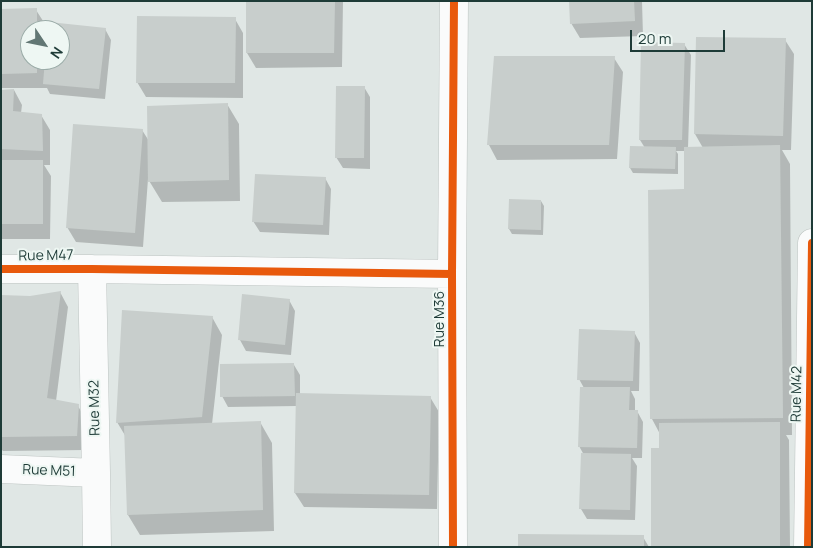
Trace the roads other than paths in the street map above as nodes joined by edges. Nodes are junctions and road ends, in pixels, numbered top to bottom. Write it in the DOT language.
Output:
graph roads {
  1 [pos="454,1"];
  2 [pos="812,242"];
  3 [pos="92,268"];
  4 [pos="1,269"];
  5 [pos="452,274"];
  6 [pos="1,470"];
  7 [pos="96,473"];
  8 [pos="97,547"];
  9 [pos="454,547"];
  10 [pos="808,547"];
  1 -- 5 [label="street, Rue M36"];
  2 -- 10 [label="street, Rue M42"];
  3 -- 4 [label="street, Rue M47"];
  3 -- 5 [label="street, Rue M47"];
  3 -- 7 [label="street, Rue M32"];
  5 -- 9 [label="street, Rue M36"];
  6 -- 7 [label="street, Rue M51"];
  7 -- 8 [label="street, Rue M32"];
}
